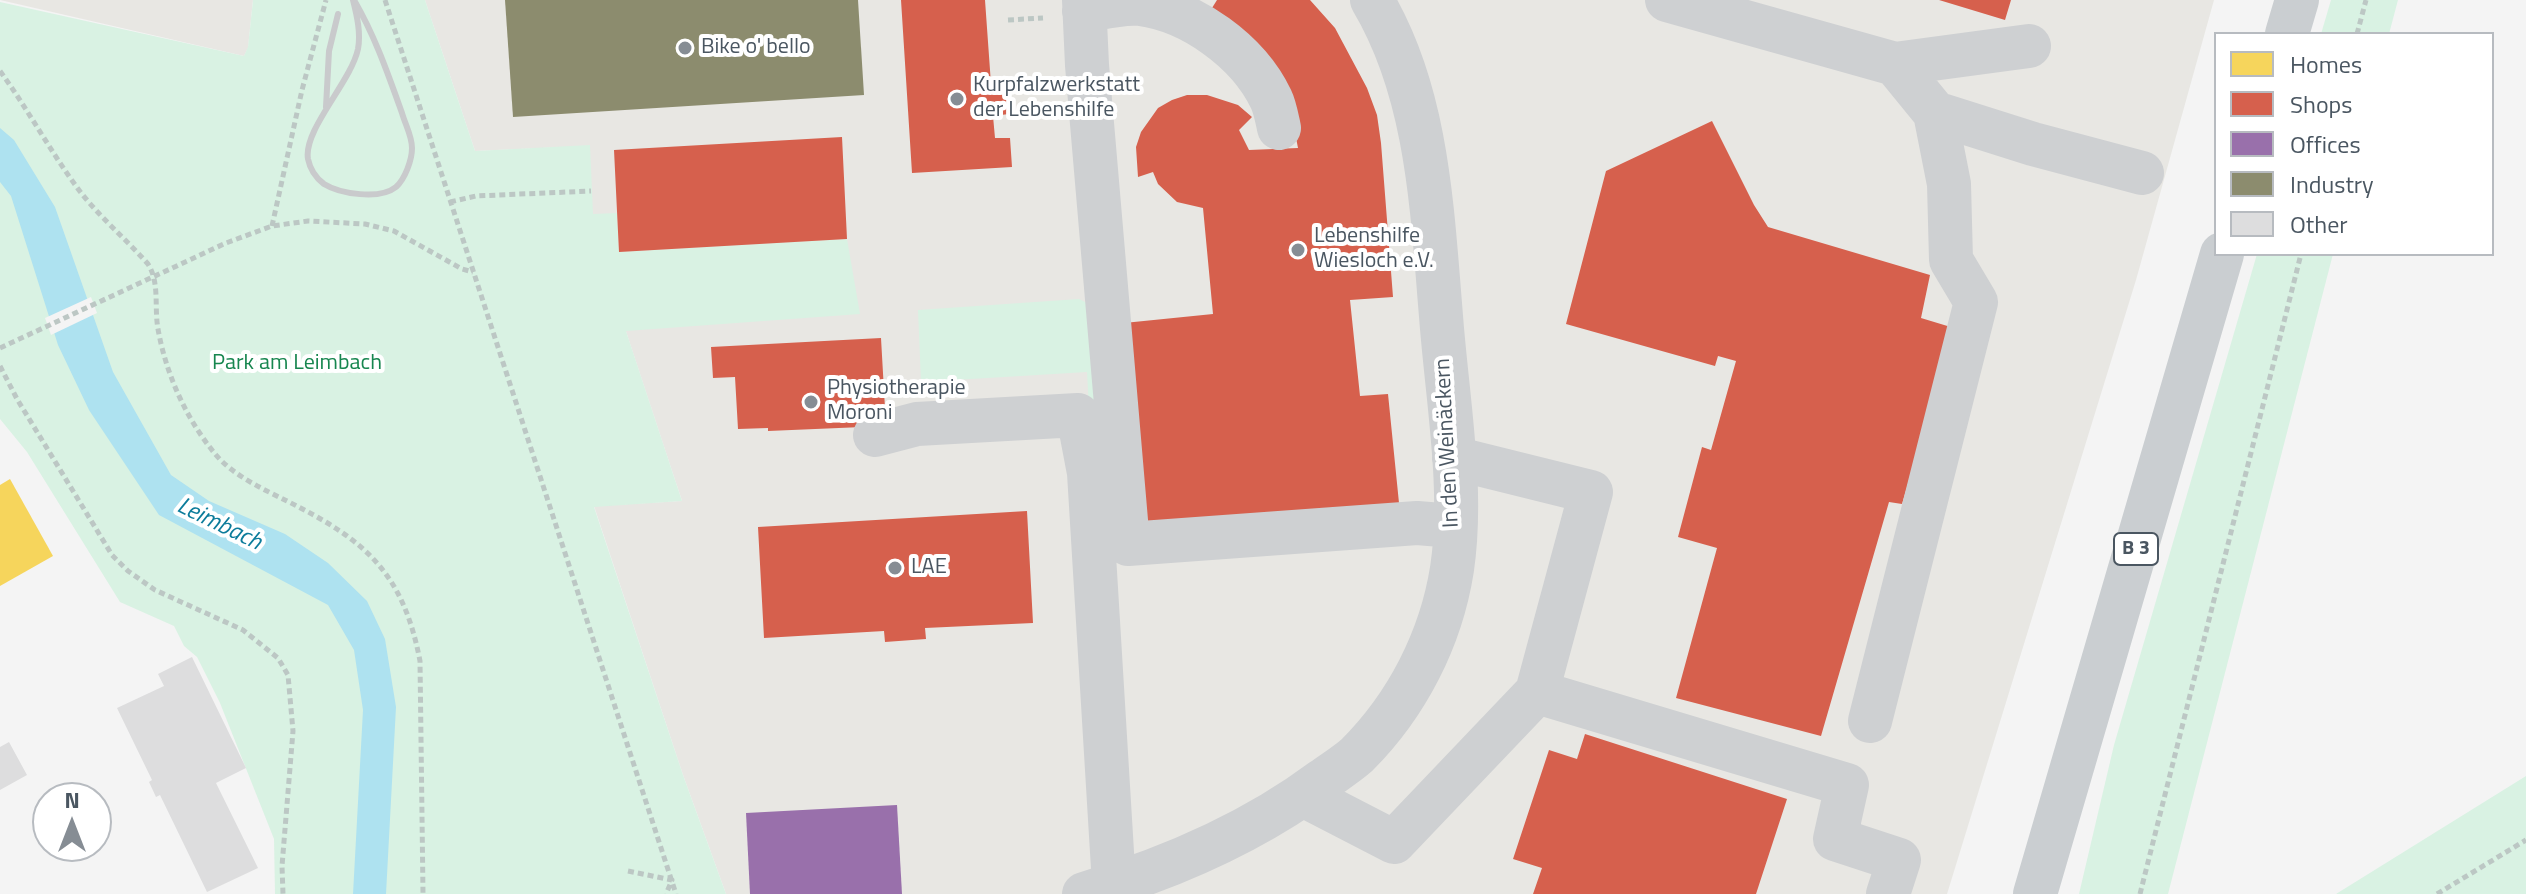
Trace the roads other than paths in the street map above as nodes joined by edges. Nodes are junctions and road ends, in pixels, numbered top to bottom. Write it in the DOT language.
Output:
graph roads {
  1 [pos="1667,0"];
  2 [pos="2297,0"];
  3 [pos="1084,5"];
  4 [pos="1385,7"];
  5 [pos="2288,32"];
  6 [pos="2029,46"];
  7 [pos="1895,64"];
  8 [pos="1935,113"];
  9 [pos="1279,128"];
  10 [pos="2142,173"];
  11 [pos="2221,256"];
  12 [pos="875,435"];
  13 [pos="1454,458"];
  14 [pos="1454,526"];
  15 [pos="1537,692"];
  16 [pos="1870,721"];
  17 [pos="1303,795"];
  18 [pos="1099,890"];
  19 [pos="1888,894"];
  20 [pos="2035,894"];
  1 -- 7 [label="street"];
  2 -- 5 [label="main road"];
  3 -- 9 [label="street"];
  3 -- 14 [label="street"];
  4 -- 13 [label="street, In den Weinäckern"];
  6 -- 7 [label="street"];
  7 -- 8 [label="street"];
  8 -- 10 [label="street"];
  8 -- 16 [label="street"];
  11 -- 20 [label="main road, B 3"];
  12 -- 18 [label="street"];
  13 -- 14 [label="street, In den Weinäckern"];
  13 -- 15 [label="street"];
  14 -- 17 [label="street, In den Weinäckern"];
  15 -- 17 [label="street"];
  15 -- 19 [label="street"];
  17 -- 18 [label="street, In den Weinäckern"];
}
